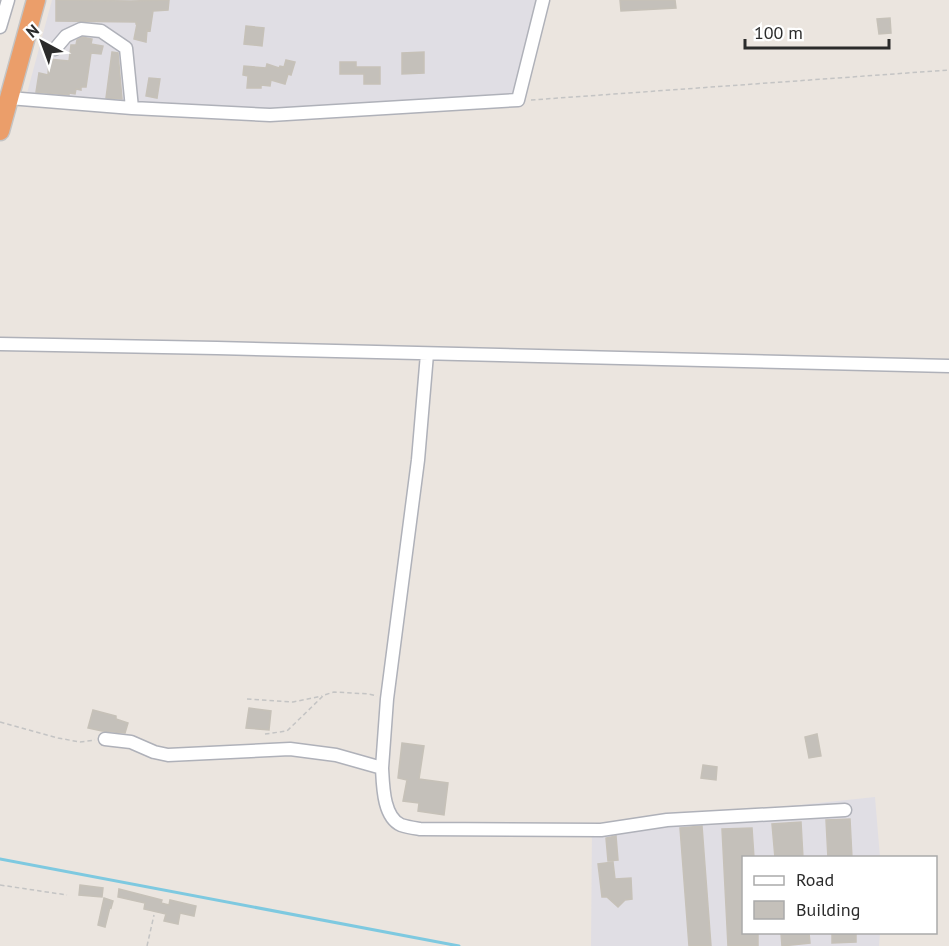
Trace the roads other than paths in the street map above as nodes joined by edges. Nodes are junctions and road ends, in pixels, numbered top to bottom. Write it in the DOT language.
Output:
graph roads {
  1 [pos="8,0"];
  2 [pos="36,0"];
  3 [pos="543,0"];
  4 [pos="0,27"];
  5 [pos="55,49"];
  6 [pos="9,98"];
  7 [pos="132,108"];
  8 [pos="0,131"];
  9 [pos="0,344"];
  10 [pos="428,354"];
  11 [pos="949,366"];
  12 [pos="105,738"];
  13 [pos="382,768"];
  14 [pos="845,810"];
  1 -- 4 [label="street"];
  2 -- 6 [label="highway"];
  3 -- 7 [label="street"];
  5 -- 7 [label="street"];
  6 -- 7 [label="street"];
  6 -- 8 [label="highway"];
  9 -- 10 [label="street"];
  10 -- 11 [label="street"];
  10 -- 13 [label="street"];
  12 -- 13 [label="street"];
  13 -- 14 [label="street"];
}
